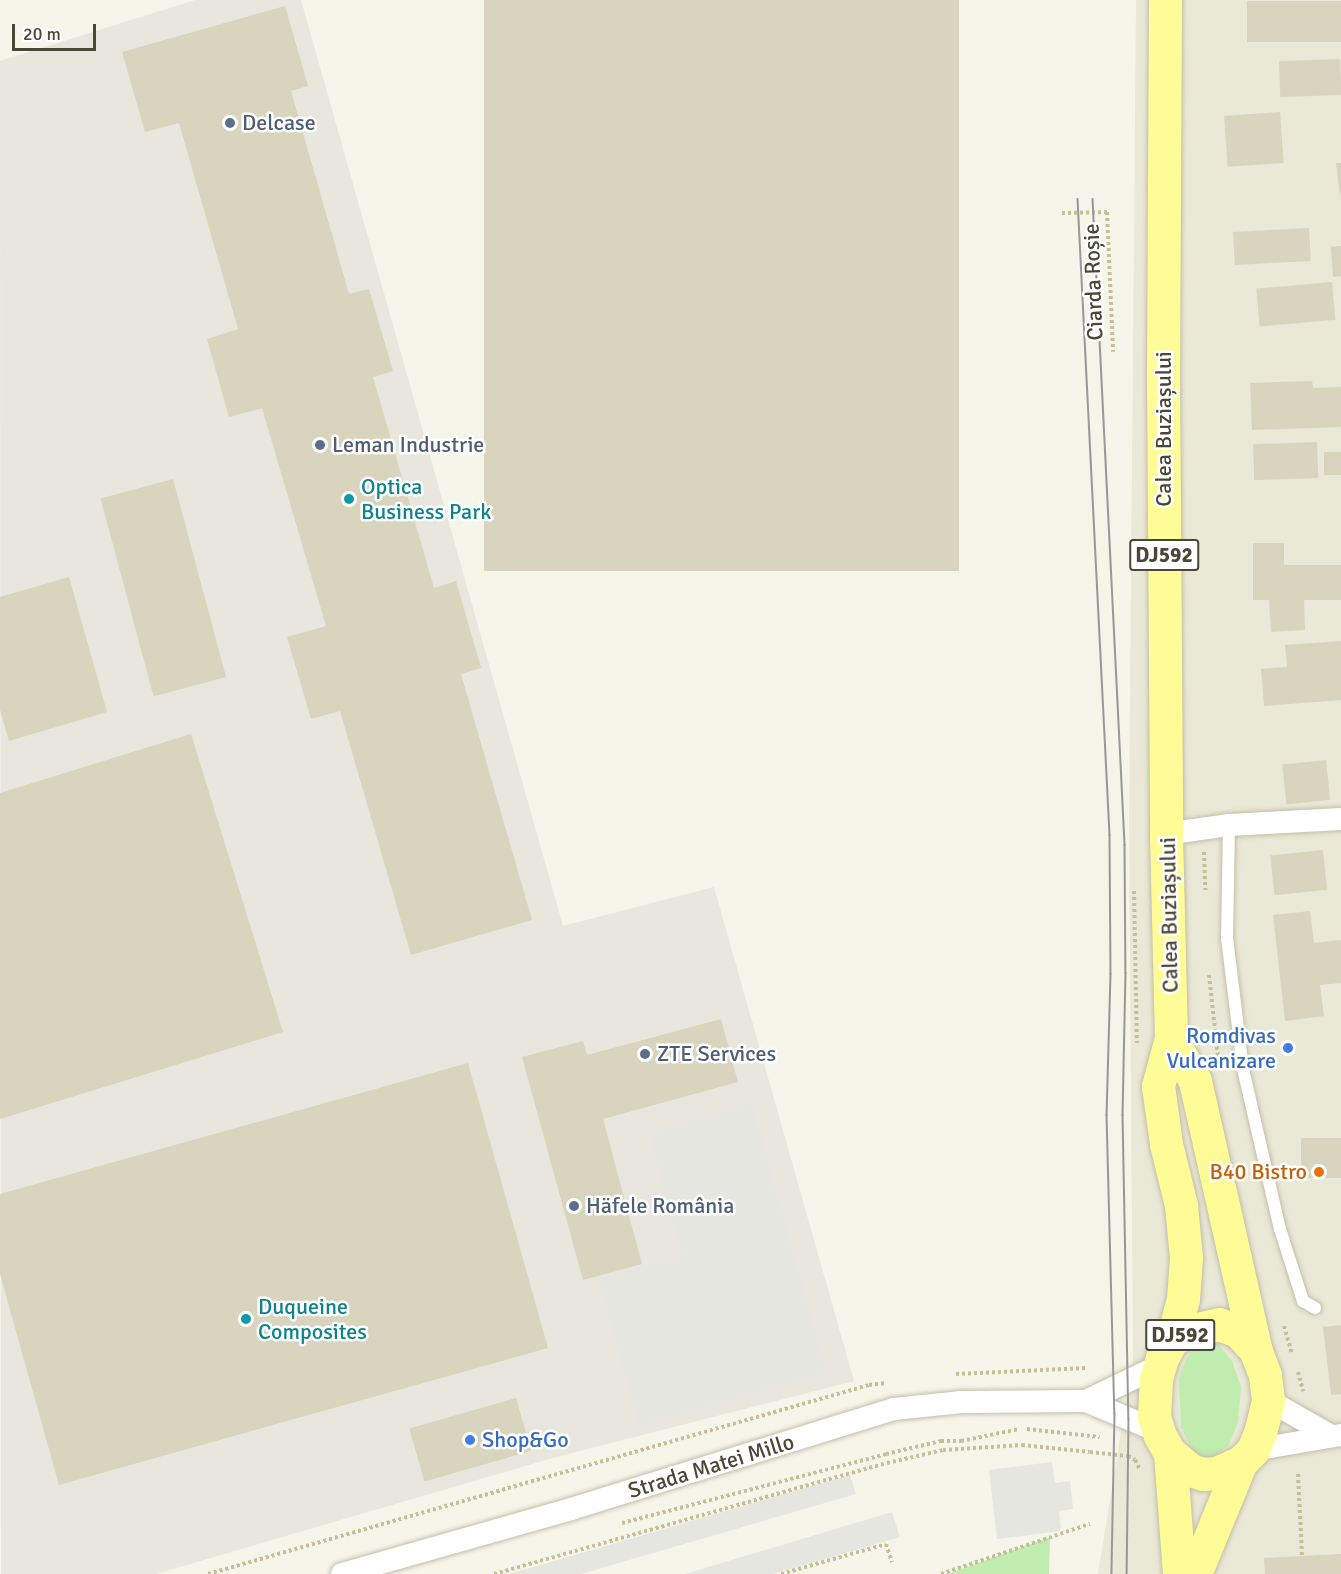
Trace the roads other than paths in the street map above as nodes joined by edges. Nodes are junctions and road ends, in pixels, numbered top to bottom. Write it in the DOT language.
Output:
graph roads {
  1 [pos="1165,0"];
  2 [pos="1341,819"];
  3 [pos="1229,825"];
  4 [pos="1166,834"];
  5 [pos="1172,1038"];
  6 [pos="1315,1308"];
  7 [pos="1256,1351"];
  8 [pos="1166,1353"];
  9 [pos="1268,1400"];
  10 [pos="1086,1401"];
  11 [pos="1336,1436"];
  12 [pos="1156,1446"];
  13 [pos="1246,1456"];
  14 [pos="342,1574"];
  15 [pos="1179,1574"];
  16 [pos="1195,1574"];
  1 -- 4 [label="main road, Calea Buziașului / DJ592"];
  2 -- 3 [label="street"];
  3 -- 4 [label="street"];
  3 -- 6 [label="lane"];
  4 -- 5 [label="main road, Calea Buziașului / DJ592"];
  5 -- 7 [label="main road, Calea Buziașului / DJ592"];
  5 -- 8 [label="main road, Calea Buziașului / DJ592"];
  7 -- 8 [label="main road, DJ592"];
  7 -- 9 [label="main road, DJ592"];
  8 -- 10 [label="street, Strada Matei Millo"];
  8 -- 12 [label="main road, DJ592"];
  9 -- 11 [label="street"];
  9 -- 13 [label="main road, DJ592"];
  10 -- 12 [label="street, Strada Matei Millo"];
  10 -- 14 [label="street, Strada Matei Millo"];
  11 -- 13 [label="street"];
  12 -- 13 [label="main road"];
  12 -- 15 [label="main road, DJ592"];
  13 -- 16 [label="main road, DJ592"];
}
